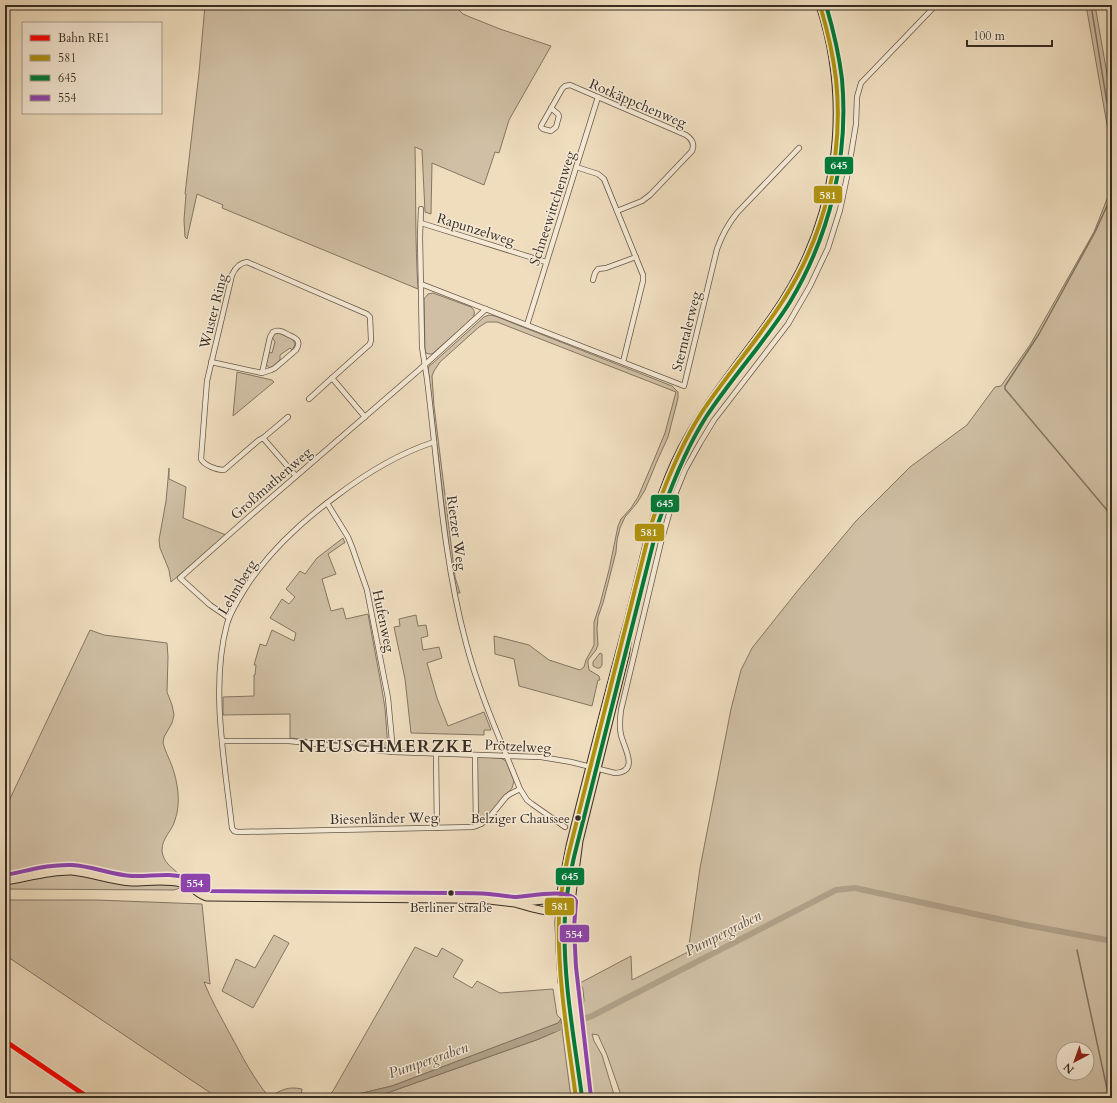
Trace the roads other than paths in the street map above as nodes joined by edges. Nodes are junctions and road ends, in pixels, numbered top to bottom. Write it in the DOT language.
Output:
graph roads {
  1 [pos="820,5"];
  2 [pos="936,5"];
  3 [pos="598,97"];
  4 [pos="551,108"];
  5 [pos="799,148"];
  6 [pos="576,167"];
  7 [pos="421,209"];
  8 [pos="617,211"];
  9 [pos="421,224"];
  10 [pos="636,257"];
  11 [pos="546,262"];
  12 [pos="593,280"];
  13 [pos="421,284"];
  14 [pos="486,309"];
  15 [pos="527,325"];
  16 [pos="211,362"];
  17 [pos="623,362"];
  18 [pos="424,364"];
  19 [pos="262,372"];
  20 [pos="332,378"];
  21 [pos="309,399"];
  22 [pos="288,417"];
  23 [pos="365,417"];
  24 [pos="263,438"];
  25 [pos="434,442"];
  26 [pos="296,476"];
  27 [pos="327,503"];
  28 [pos="229,618"];
  29 [pos="222,741"];
  30 [pos="392,752"];
  31 [pos="436,754"];
  32 [pos="475,755"];
  33 [pos="507,756"];
  34 [pos="594,768"];
  35 [pos="520,788"];
  36 [pos="476,826"];
  37 [pos="565,827"];
  38 [pos="437,828"];
  39 [pos="234,831"];
  40 [pos="5,881"];
  41 [pos="561,900"];
  42 [pos="515,903"];
  43 [pos="570,905"];
  44 [pos="560,912"];
  45 [pos="575,1016"];
  46 [pos="585,1098"];
  1 -- 34 [label="main road"];
  2 -- 34 [label="street, Prötzelweg"];
  3 -- 4 [label="street, Rotkäppchenweg"];
  3 -- 6 [label="street, Schneewittchenweg"];
  3 -- 8 [label="street, Rotkäppchenweg"];
  4 -- 4 [label="street, Rotkäppchenweg"];
  5 -- 17 [label="street, Sterntalerweg"];
  6 -- 8 [label="street"];
  6 -- 11 [label="street, Schneewittchenweg"];
  7 -- 9 [label="street, Rietzer Weg"];
  8 -- 10 [label="street"];
  9 -- 11 [label="street, Rapunzelweg"];
  9 -- 13 [label="street, Rietzer Weg"];
  10 -- 12 [label="street"];
  10 -- 17 [label="street"];
  11 -- 15 [label="street, Schneewittchenweg"];
  13 -- 14 [label="street, Sterntalerweg"];
  13 -- 18 [label="street, Rietzer Weg"];
  14 -- 15 [label="street, Sterntalerweg"];
  14 -- 18 [label="street"];
  15 -- 17 [label="street, Sterntalerweg"];
  16 -- 19 [label="street"];
  16 -- 20 [label="street, Wuster Ring"];
  16 -- 24 [label="street, Wuster Ring"];
  18 -- 23 [label="street, Großmathenweg"];
  18 -- 25 [label="street, Rietzer Weg"];
  19 -- 19 [label="street"];
  20 -- 21 [label="street, Wuster Ring"];
  20 -- 23 [label="street"];
  22 -- 24 [label="street, Wuster Ring"];
  23 -- 26 [label="street, Großmathenweg"];
  24 -- 26 [label="street"];
  25 -- 27 [label="street, Lehmberg"];
  25 -- 33 [label="street, Rietzer Weg"];
  26 -- 28 [label="street, Großmathenweg"];
  27 -- 28 [label="street, Lehmberg"];
  27 -- 30 [label="street, Hufenweg"];
  28 -- 29 [label="street, Lehmberg"];
  29 -- 30 [label="street, Prötzelweg"];
  29 -- 39 [label="street, Lehmberg"];
  30 -- 31 [label="street, Prötzelweg"];
  31 -- 32 [label="street, Prötzelweg"];
  31 -- 38 [label="street"];
  32 -- 33 [label="street, Prötzelweg"];
  32 -- 36 [label="street"];
  33 -- 34 [label="street, Prötzelweg"];
  33 -- 35 [label="street, Rietzer Weg"];
  34 -- 41 [label="main road"];
  34 -- 43 [label="main road"];
  35 -- 36 [label="street"];
  35 -- 37 [label="street, Rietzer Weg"];
  36 -- 38 [label="street, Biesenländer Weg"];
  38 -- 39 [label="street, Biesenländer Weg"];
  40 -- 42 [label="main road"];
  41 -- 42 [label="main road"];
  41 -- 43 [label="main road"];
  41 -- 44 [label="main road"];
  42 -- 44 [label="main road"];
  43 -- 44 [label="main road"];
  43 -- 45 [label="main road"];
  44 -- 45 [label="main road"];
  45 -- 46 [label="main road"];
}
